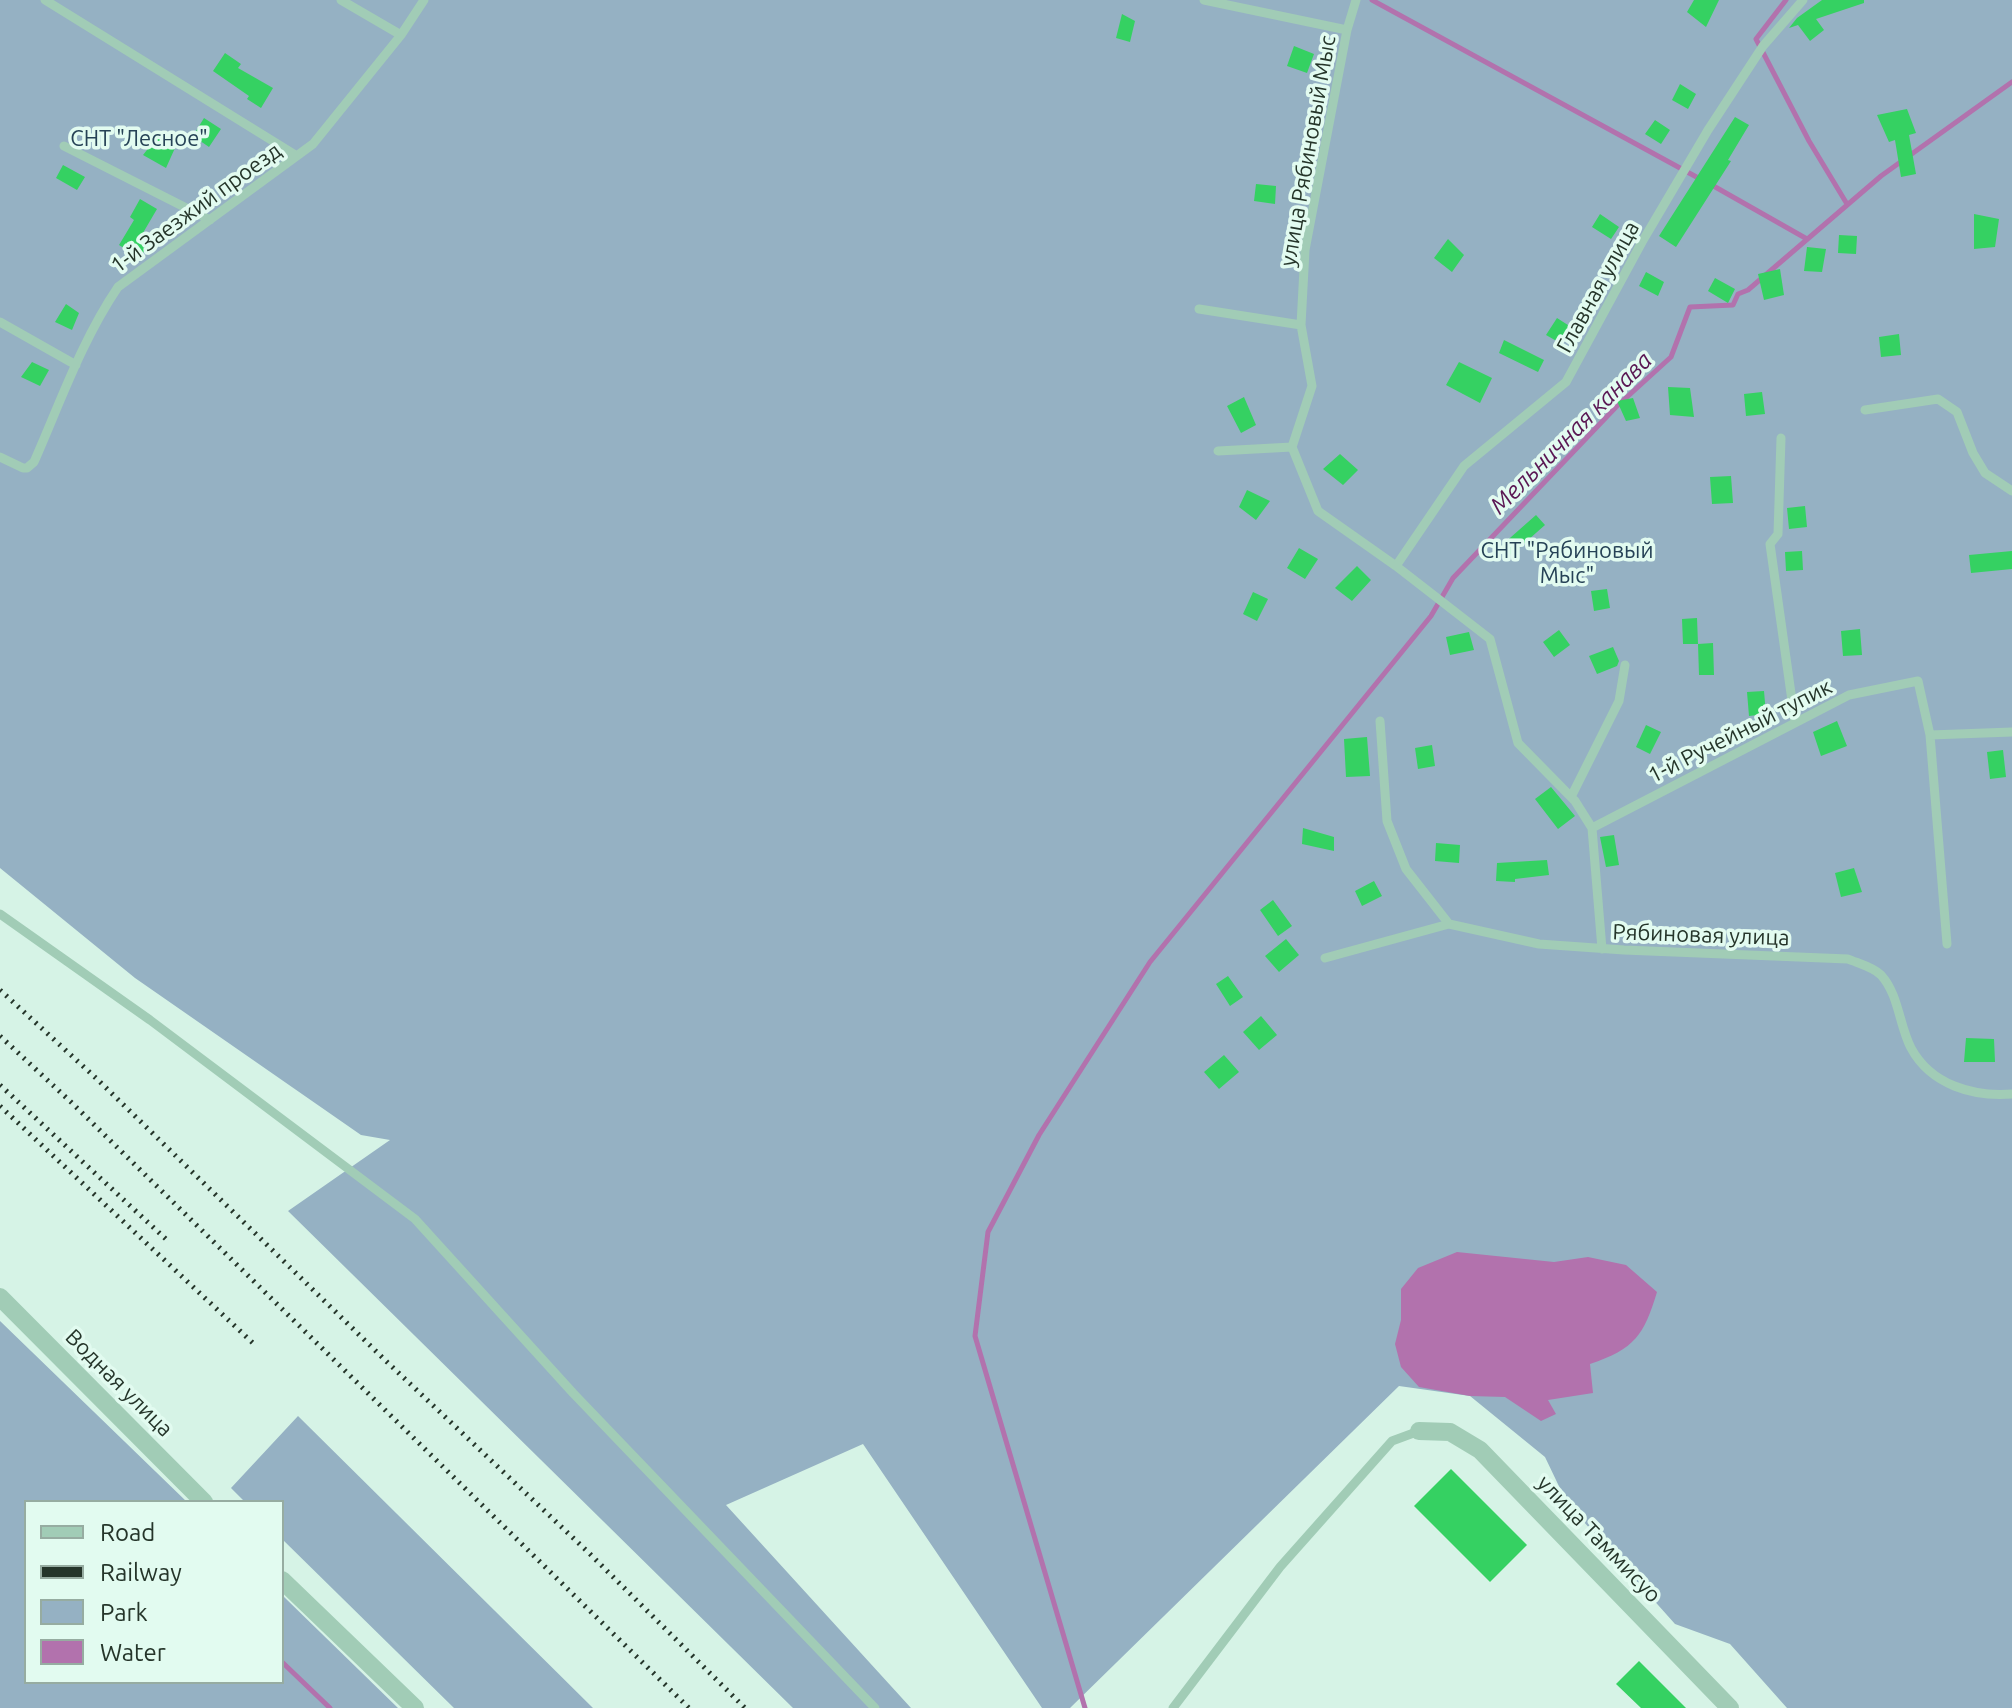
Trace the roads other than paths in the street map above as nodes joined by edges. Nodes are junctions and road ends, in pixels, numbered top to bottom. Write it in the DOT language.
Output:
graph roads {
  1 [pos="45,0"];
  2 [pos="341,0"];
  3 [pos="424,0"];
  4 [pos="1204,0"];
  5 [pos="1356,0"];
  6 [pos="1803,0"];
  7 [pos="1347,30"];
  8 [pos="401,35"];
  9 [pos="64,146"];
  10 [pos="297,156"];
  11 [pos="210,220"];
  12 [pos="1199,309"];
  13 [pos="0,322"];
  14 [pos="1301,325"];
  15 [pos="76,365"];
  16 [pos="1865,410"];
  17 [pos="1781,438"];
  18 [pos="1292,447"];
  19 [pos="1218,451"];
  20 [pos="0,457"];
  21 [pos="2012,491"];
  22 [pos="1396,566"];
  23 [pos="1625,665"];
  24 [pos="1380,721"];
  25 [pos="1795,722"];
  26 [pos="2012,732"];
  27 [pos="1930,735"];
  28 [pos="1571,797"];
  29 [pos="1592,828"];
  30 [pos="0,914"];
  31 [pos="1449,924"];
  32 [pos="1947,944"];
  33 [pos="1602,949"];
  34 [pos="1325,958"];
  35 [pos="2012,1094"];
  36 [pos="0,1297"];
  37 [pos="1419,1431"];
  38 [pos="202,1500"];
  39 [pos="284,1582"];
  40 [pos="415,1708"];
  41 [pos="875,1708"];
  42 [pos="1173,1708"];
  43 [pos="1730,1708"];
  1 -- 10 [label="lane"];
  2 -- 8 [label="lane"];
  3 -- 8 [label="lane, 1-й Заезжий проезд"];
  4 -- 7 [label="lane"];
  5 -- 7 [label="lane, улица Рябиновый Мыс"];
  6 -- 22 [label="lane, Главная улица"];
  7 -- 14 [label="lane, улица Рябиновый Мыс"];
  8 -- 10 [label="lane, 1-й Заезжий проезд"];
  9 -- 11 [label="lane"];
  10 -- 11 [label="lane, 1-й Заезжий проезд"];
  11 -- 15 [label="lane, 1-й Заезжий проезд"];
  12 -- 14 [label="lane"];
  13 -- 15 [label="lane"];
  14 -- 18 [label="lane, улица Рябиновый Мыс"];
  15 -- 20 [label="lane, 1-й Заезжий проезд"];
  16 -- 21 [label="lane"];
  17 -- 25 [label="lane"];
  18 -- 19 [label="lane"];
  18 -- 22 [label="lane"];
  22 -- 28 [label="lane"];
  23 -- 28 [label="lane"];
  24 -- 31 [label="lane"];
  25 -- 27 [label="lane, 1-й Ручейный тупик"];
  25 -- 29 [label="lane, 1-й Ручейный тупик"];
  26 -- 27 [label="lane"];
  27 -- 32 [label="lane"];
  28 -- 29 [label="lane"];
  29 -- 33 [label="lane"];
  30 -- 41 [label="lane"];
  31 -- 33 [label="lane, Рябиновая улица"];
  31 -- 34 [label="lane, Рябиновая улица"];
  33 -- 35 [label="lane, Рябиновая улица"];
  36 -- 38 [label="street, Водная улица"];
  37 -- 42 [label="lane"];
  37 -- 43 [label="street, улица Таммисуо"];
  39 -- 40 [label="street"];
}
